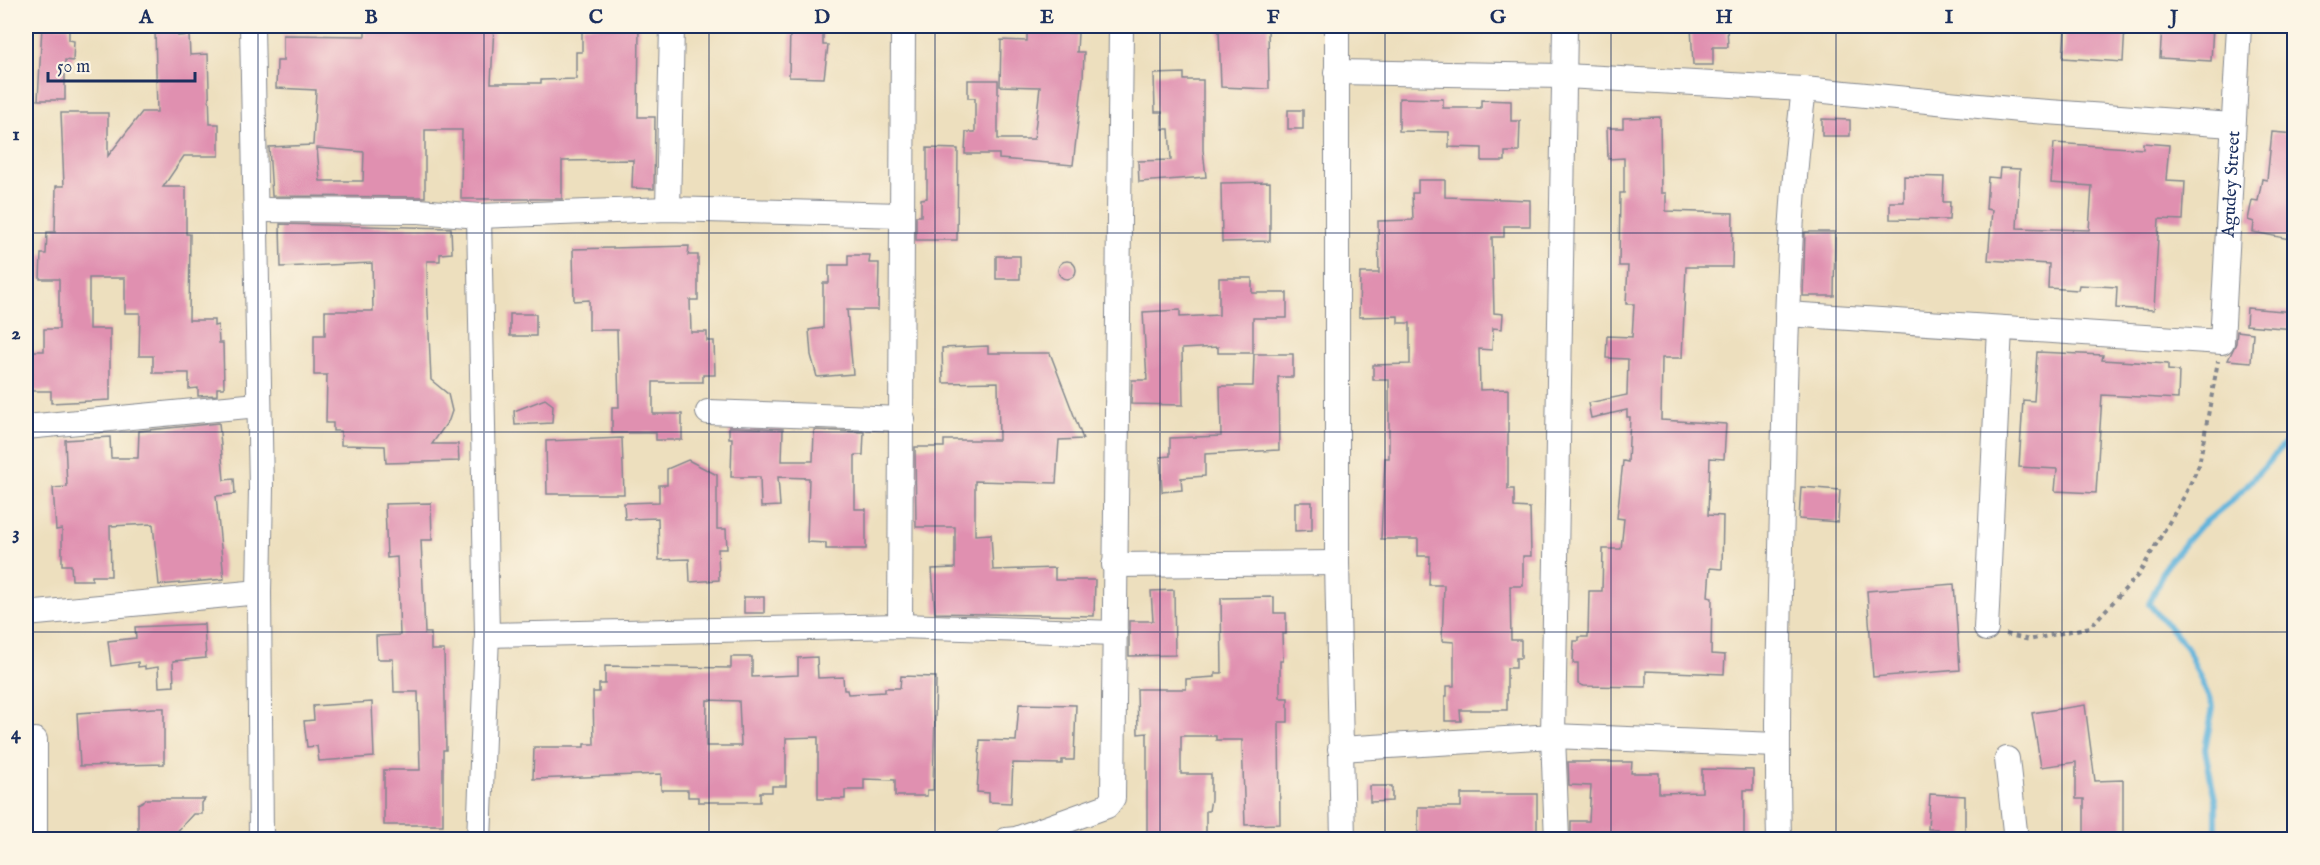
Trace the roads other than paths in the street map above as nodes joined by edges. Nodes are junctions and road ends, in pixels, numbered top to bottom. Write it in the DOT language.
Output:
graph roads {
  1 [pos="252,26"];
  2 [pos="672,26"];
  3 [pos="903,26"];
  4 [pos="1121,26"];
  5 [pos="1337,26"];
  6 [pos="1565,26"];
  7 [pos="2239,26"];
  8 [pos="1336,72"];
  9 [pos="1564,76"];
  10 [pos="1804,89"];
  11 [pos="2232,125"];
  12 [pos="668,209"];
  13 [pos="256,210"];
  14 [pos="902,215"];
  15 [pos="479,216"];
  16 [pos="1786,314"];
  17 [pos="2000,328"];
  18 [pos="258,405"];
  19 [pos="708,412"];
  20 [pos="903,419"];
  21 [pos="26,427"];
  22 [pos="1337,563"];
  23 [pos="1114,565"];
  24 [pos="259,592"];
  25 [pos="26,614"];
  26 [pos="900,626"];
  27 [pos="1986,629"];
  28 [pos="1115,633"];
  29 [pos="487,635"];
  30 [pos="1553,736"];
  31 [pos="35,740"];
  32 [pos="1777,745"];
  33 [pos="1340,749"];
  34 [pos="2007,759"];
  35 [pos="1016,839"];
  36 [pos="34,840"];
  37 [pos="261,840"];
  38 [pos="480,840"];
  39 [pos="1006,840"];
  40 [pos="1342,840"];
  41 [pos="1557,840"];
  42 [pos="1779,840"];
  43 [pos="2016,840"];
  1 -- 13 [label="street"];
  2 -- 12 [label="street"];
  3 -- 14 [label="street"];
  4 -- 23 [label="street"];
  5 -- 8 [label="street"];
  6 -- 9 [label="street"];
  7 -- 11 [label="street, Agudey Street"];
  8 -- 9 [label="street"];
  8 -- 22 [label="street"];
  9 -- 10 [label="street"];
  9 -- 30 [label="street"];
  10 -- 11 [label="street"];
  10 -- 16 [label="street"];
  11 -- 17 [label="street, Agudey Street"];
  12 -- 14 [label="street"];
  12 -- 15 [label="street"];
  13 -- 15 [label="street"];
  13 -- 18 [label="street"];
  14 -- 20 [label="street"];
  15 -- 29 [label="street"];
  16 -- 17 [label="street"];
  16 -- 32 [label="street"];
  17 -- 27 [label="street"];
  18 -- 21 [label="street"];
  18 -- 24 [label="street"];
  19 -- 20 [label="street"];
  20 -- 26 [label="street"];
  22 -- 23 [label="street"];
  22 -- 33 [label="street"];
  23 -- 28 [label="street"];
  24 -- 25 [label="street"];
  24 -- 37 [label="street"];
  26 -- 28 [label="street"];
  26 -- 29 [label="street"];
  28 -- 35 [label="street"];
  29 -- 38 [label="street"];
  30 -- 32 [label="street"];
  30 -- 33 [label="street"];
  30 -- 41 [label="street"];
  31 -- 36 [label="street"];
  32 -- 42 [label="street"];
  33 -- 40 [label="street"];
  34 -- 43 [label="street"];
  35 -- 39 [label="street"];
}
